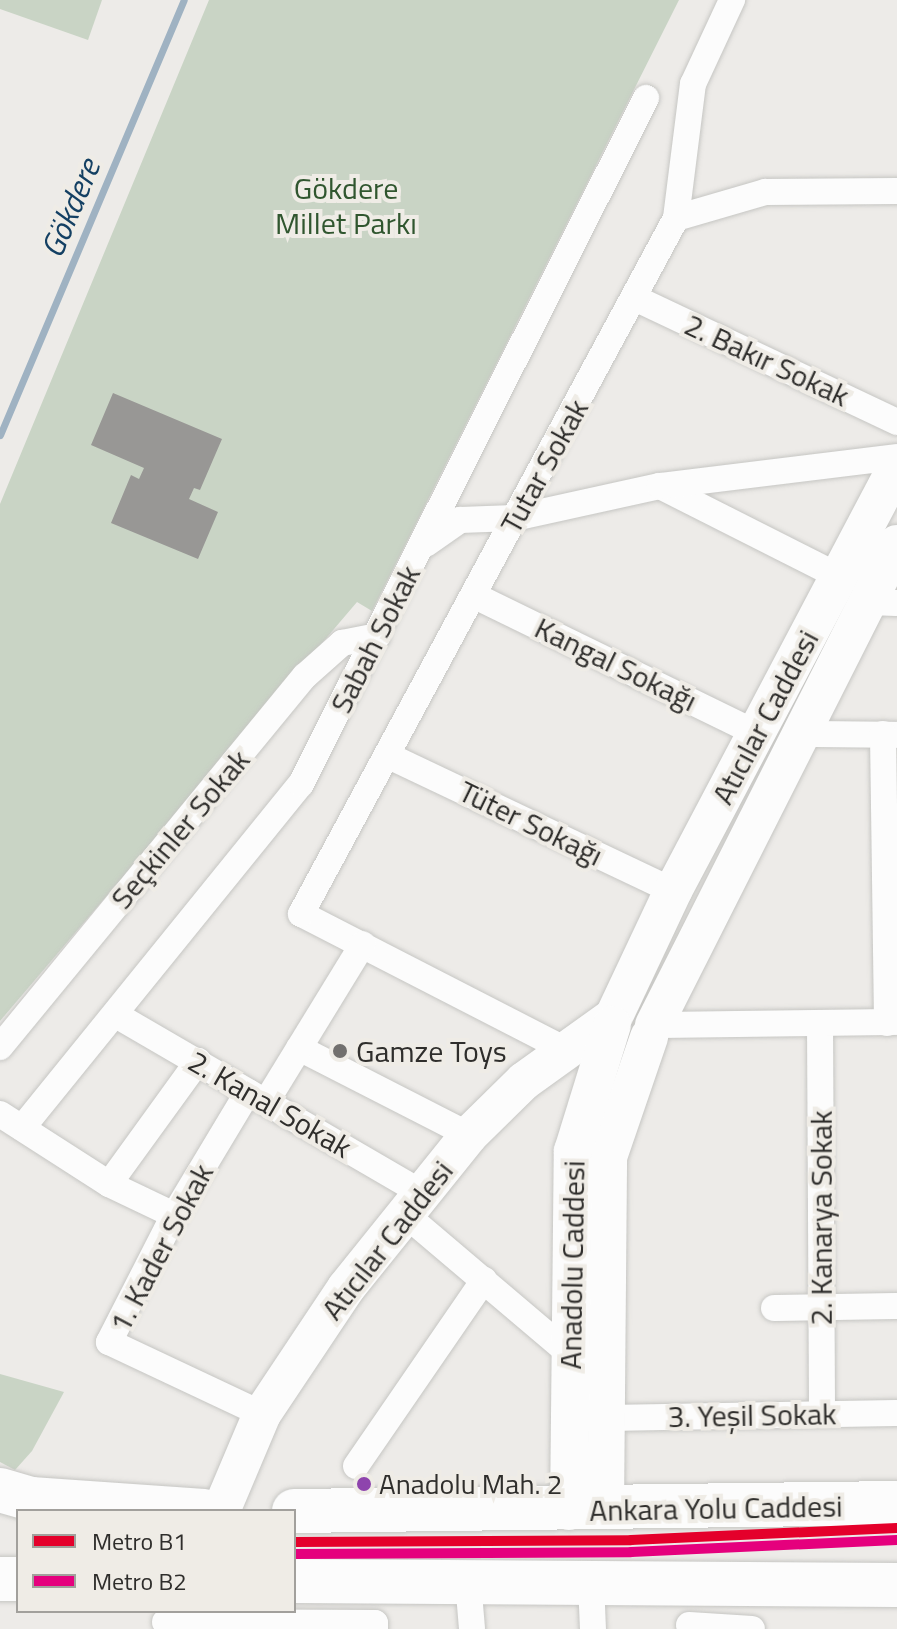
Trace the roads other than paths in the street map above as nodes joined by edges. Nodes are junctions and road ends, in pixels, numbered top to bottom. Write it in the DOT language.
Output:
graph roads {
  1 [pos="732,0"];
  2 [pos="646,98"];
  3 [pos="897,191"];
  4 [pos="676,218"];
  5 [pos="637,299"];
  6 [pos="897,422"];
  7 [pos="897,457"];
  8 [pos="897,467"];
  9 [pos="660,486"];
  10 [pos="514,518"];
  11 [pos="897,544"];
  12 [pos="421,547"];
  13 [pos="838,576"];
  14 [pos="475,596"];
  15 [pos="883,603"];
  16 [pos="377,636"];
  17 [pos="756,733"];
  18 [pos="803,734"];
  19 [pos="890,734"];
  20 [pos="389,756"];
  21 [pos="673,891"];
  22 [pos="363,944"];
  23 [pos="116,1015"];
  24 [pos="614,1018"];
  25 [pos="892,1022"];
  26 [pos="820,1023"];
  27 [pos="651,1031"];
  28 [pos="0,1047"];
  29 [pos="299,1048"];
  30 [pos="566,1050"];
  31 [pos="198,1061"];
  32 [pos="257,1097"];
  33 [pos="11,1121"];
  34 [pos="469,1135"];
  35 [pos="109,1184"];
  36 [pos="415,1204"];
  37 [pos="174,1215"];
  38 [pos="484,1280"];
  39 [pos="897,1306"];
  40 [pos="821,1307"];
  41 [pos="774,1308"];
  42 [pos="569,1353"];
  43 [pos="606,1364"];
  44 [pos="897,1413"];
  45 [pos="262,1414"];
  46 [pos="822,1414"];
  47 [pos="606,1418"];
  48 [pos="356,1466"];
  49 [pos="0,1490"];
  50 [pos="897,1503"];
  51 [pos="175,1509"];
  52 [pos="222,1509"];
  53 [pos="296,1511"];
  54 [pos="587,1511"];
  55 [pos="296,1581"];
  56 [pos="468,1581"];
  57 [pos="689,1581"];
  58 [pos="591,1582"];
  59 [pos="897,1585"];
  60 [pos="166,1621"];
  61 [pos="375,1626"];
  62 [pos="689,1627"];
  63 [pos="472,1629"];
  64 [pos="593,1629"];
  65 [pos="752,1629"];
  1 -- 4 [label="street, Tutar Sokak"];
  2 -- 12 [label="street, Sabah Sokak"];
  3 -- 4 [label="street"];
  4 -- 5 [label="street, Tutar Sokak"];
  5 -- 6 [label="street, 2. Bakır Sokak"];
  5 -- 10 [label="street, Tutar Sokak"];
  7 -- 9 [label="street"];
  8 -- 13 [label="main road, Atıcılar Caddesi"];
  9 -- 10 [label="street"];
  9 -- 13 [label="street"];
  10 -- 12 [label="street"];
  10 -- 14 [label="street, Tutar Sokak"];
  11 -- 15 [label="main road, Atıcılar Caddesi"];
  12 -- 16 [label="street, Sabah Sokak"];
  13 -- 17 [label="main road, Atıcılar Caddesi"];
  14 -- 17 [label="street, Kangal Sokağı"];
  14 -- 20 [label="street, Tutar Sokak"];
  15 -- 18 [label="main road, Atıcılar Caddesi"];
  16 -- 23 [label="street, Sabah Sokak"];
  16 -- 28 [label="street, Seçkinler Sokak"];
  17 -- 21 [label="main road, Atıcılar Caddesi"];
  18 -- 19 [label="street"];
  18 -- 27 [label="main road, Atıcılar Caddesi"];
  19 -- 25 [label="street"];
  20 -- 21 [label="street, Tüter Sokağı"];
  20 -- 22 [label="street, Tutar Sokak"];
  21 -- 24 [label="main road, Atıcılar Caddesi"];
  22 -- 29 [label="street, 1. Kader Sokak"];
  22 -- 30 [label="street"];
  23 -- 31 [label="street, 2. Kanal Sokak"];
  23 -- 33 [label="street, Sabah Sokak"];
  24 -- 27 [label="main road"];
  24 -- 30 [label="main road, Atıcılar Caddesi"];
  24 -- 42 [label="main road, Anadolu Caddesi"];
  25 -- 26 [label="street"];
  26 -- 27 [label="street"];
  26 -- 40 [label="street, 2. Kanarya Sokak"];
  27 -- 43 [label="main road, Anadolu Caddesi"];
  29 -- 32 [label="street, 1. Kader Sokak"];
  29 -- 34 [label="street"];
  30 -- 34 [label="main road, Atıcılar Caddesi"];
  31 -- 32 [label="street, 2. Kanal Sokak"];
  31 -- 35 [label="street"];
  32 -- 36 [label="street, 2. Kanal Sokak"];
  32 -- 37 [label="street, 1. Kader Sokak"];
  33 -- 35 [label="street"];
  34 -- 36 [label="main road, Atıcılar Caddesi"];
  35 -- 37 [label="street"];
  36 -- 38 [label="street, 2. Kanal Sokak"];
  36 -- 45 [label="main road, Atıcılar Caddesi"];
  37 -- 45 [label="street, 1. Kader Sokak"];
  38 -- 42 [label="street, 2. Kanal Sokak"];
  38 -- 48 [label="street"];
  39 -- 40 [label="street"];
  40 -- 41 [label="street"];
  40 -- 46 [label="street, 2. Kanarya Sokak"];
  42 -- 43 [label="street"];
  42 -- 54 [label="main road, Anadolu Caddesi"];
  43 -- 47 [label="main road, Anadolu Caddesi"];
  44 -- 46 [label="street, 3. Yeşil Sokak"];
  45 -- 52 [label="main road, Atıcılar Caddesi"];
  46 -- 47 [label="street, 3. Yeşil Sokak"];
  47 -- 54 [label="main road, Anadolu Caddesi"];
  49 -- 51 [label="highway"];
  50 -- 54 [label="highway, Ankara Yolu Caddesi"];
  53 -- 54 [label="highway, Ankara Yolu Caddesi"];
  55 -- 56 [label="highway"];
  56 -- 58 [label="highway"];
  56 -- 63 [label="street"];
  57 -- 58 [label="highway"];
  57 -- 59 [label="highway"];
  57 -- 62 [label="street"];
  58 -- 64 [label="street"];
  60 -- 61 [label="street"];
  62 -- 65 [label="street"];
}
